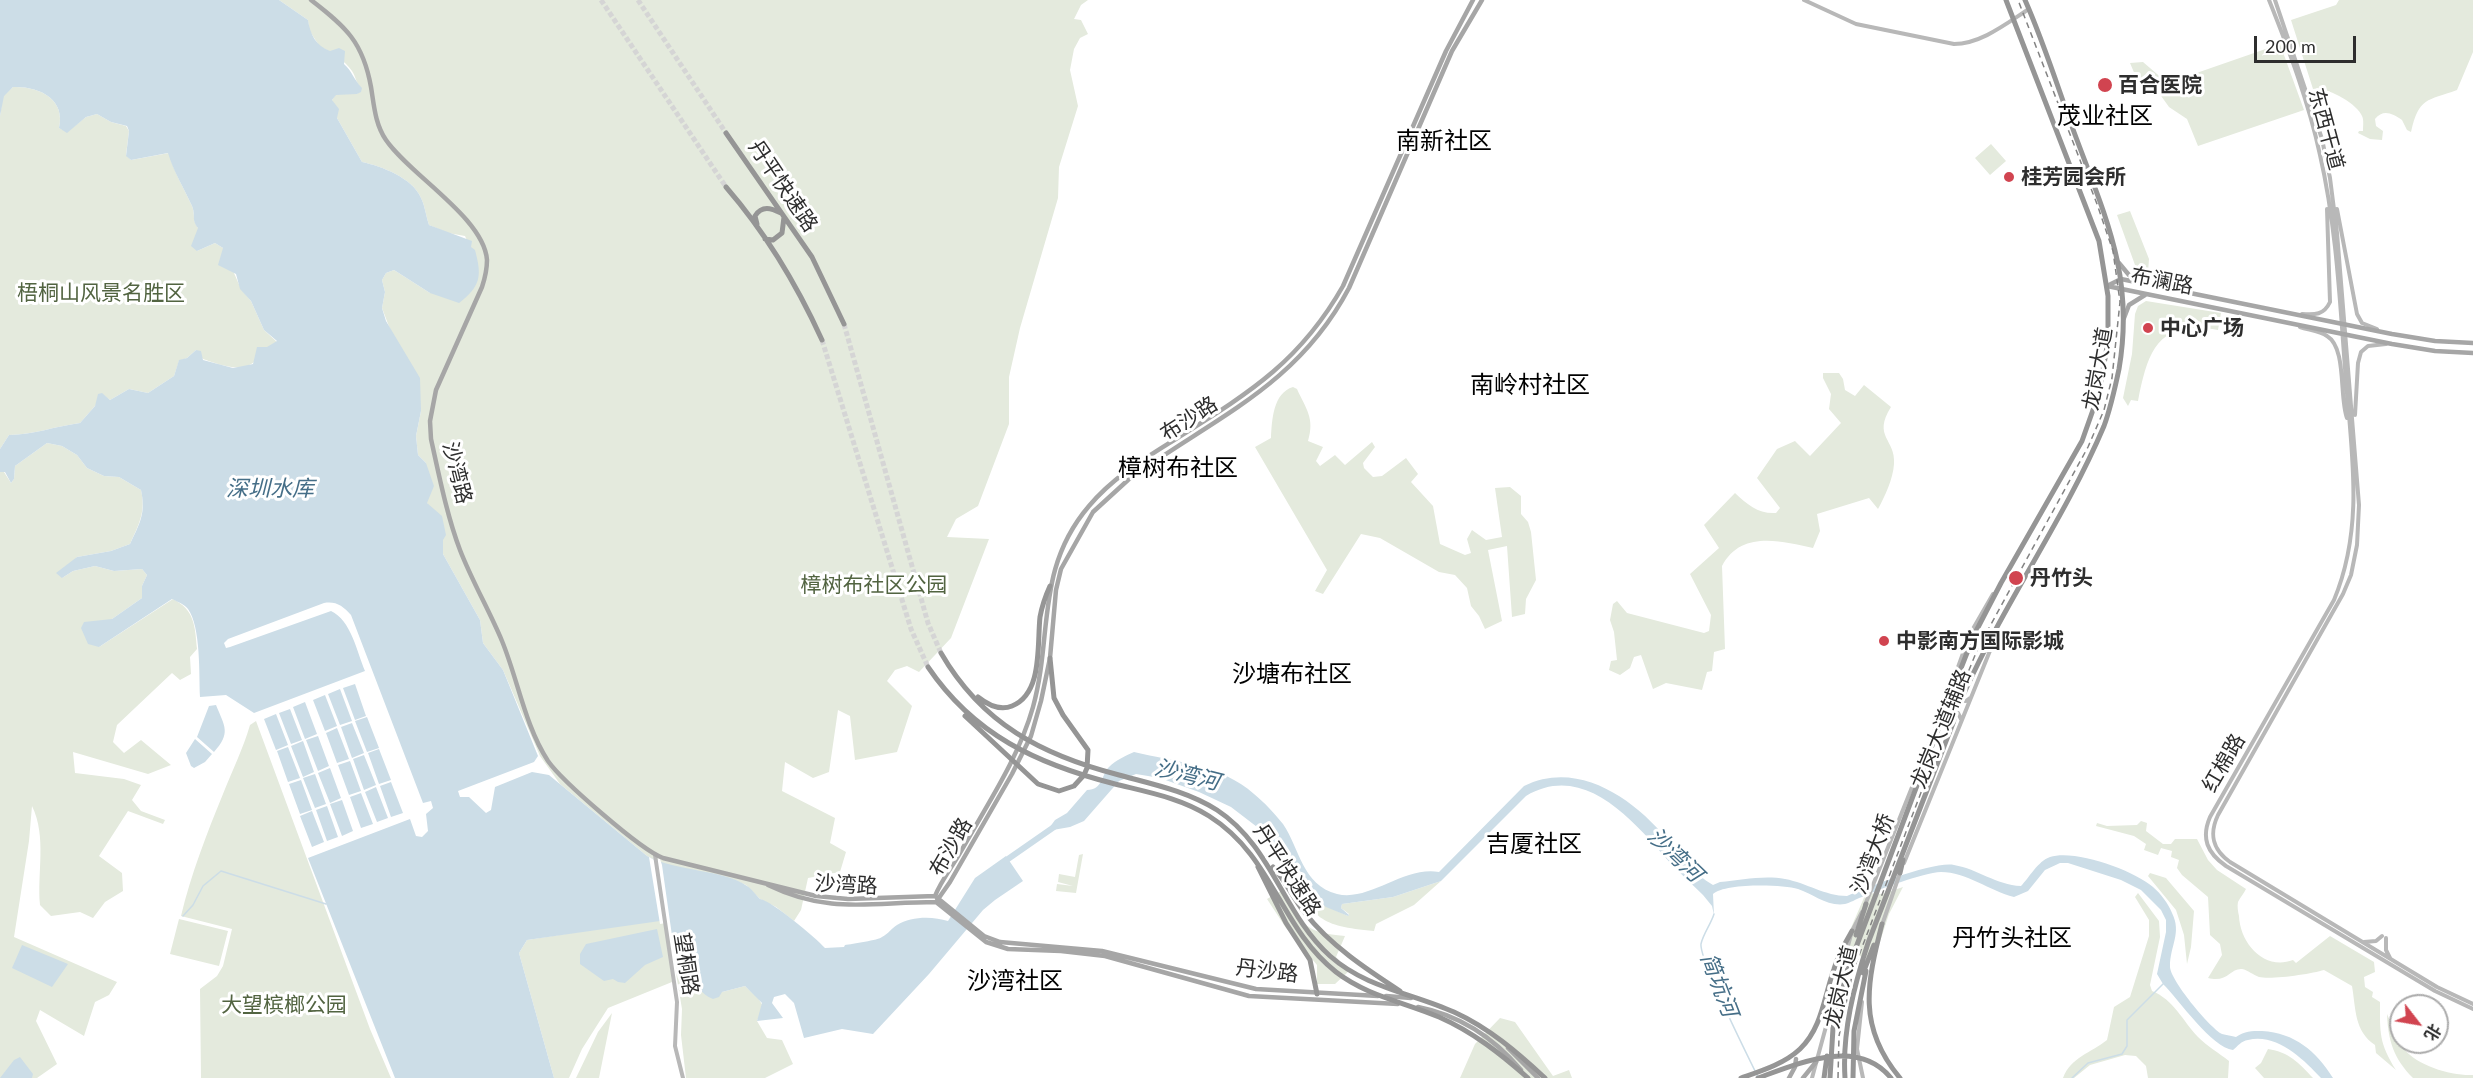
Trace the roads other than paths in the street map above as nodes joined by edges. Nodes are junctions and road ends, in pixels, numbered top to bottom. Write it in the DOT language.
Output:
graph roads {
  1 [pos="311,0"];
  2 [pos="1473,0"];
  3 [pos="1482,0"];
  4 [pos="1804,0"];
  5 [pos="2006,0"];
  6 [pos="2025,0"];
  7 [pos="2269,0"];
  8 [pos="2275,0"];
  9 [pos="2029,9"];
  10 [pos="2013,20"];
  11 [pos="726,133"];
  12 [pos="2327,178"];
  13 [pos="728,189"];
  14 [pos="783,215"];
  15 [pos="759,231"];
  16 [pos="764,238"];
  17 [pos="2119,263"];
  18 [pos="2121,279"];
  19 [pos="2146,284"];
  20 [pos="2107,286"];
  21 [pos="2123,290"];
  22 [pos="2201,294"];
  23 [pos="2146,295"];
  24 [pos="2199,305"];
  25 [pos="2288,312"];
  26 [pos="2124,318"];
  27 [pos="2285,322"];
  28 [pos="844,324"];
  29 [pos="2392,334"];
  30 [pos="822,340"];
  31 [pos="2473,343"];
  32 [pos="2392,344"];
  33 [pos="2473,353"];
  34 [pos="2350,402"];
  35 [pos="2351,422"];
  36 [pos="1102,491"];
  37 [pos="1108,496"];
  38 [pos="1050,586"];
  39 [pos="2011,601"];
  40 [pos="941,653"];
  41 [pos="1050,658"];
  42 [pos="928,667"];
  43 [pos="940,684"];
  44 [pos="963,685"];
  45 [pos="1953,686"];
  46 [pos="1965,691"];
  47 [pos="1970,698"];
  48 [pos="1941,718"];
  49 [pos="1953,723"];
  50 [pos="1961,723"];
  51 [pos="1906,806"];
  52 [pos="1924,806"];
  53 [pos="1224,826"];
  54 [pos="1906,844"];
  55 [pos="655,855"];
  56 [pos="1263,857"];
  57 [pos="1900,873"];
  58 [pos="759,881"];
  59 [pos="950,882"];
  60 [pos="797,890"];
  61 [pos="795,897"];
  62 [pos="937,899"];
  63 [pos="1866,904"];
  64 [pos="1883,906"];
  65 [pos="952,911"];
  66 [pos="1866,912"];
  67 [pos="1882,924"];
  68 [pos="973,930"];
  69 [pos="1852,931"];
  70 [pos="2361,941"];
  71 [pos="2393,961"];
  72 [pos="1866,972"];
  73 [pos="1317,994"];
  74 [pos="1420,1000"];
  75 [pos="1852,1000"];
  76 [pos="2473,1006"];
  77 [pos="1821,1047"];
  78 [pos="1796,1059"];
  79 [pos="1816,1062"];
  80 [pos="1827,1076"];
  81 [pos="682,1078"];
  82 [pos="1529,1078"];
  83 [pos="1538,1078"];
  84 [pos="1545,1078"];
  85 [pos="1741,1078"];
  86 [pos="1758,1078"];
  87 [pos="1789,1078"];
  88 [pos="1803,1078"];
  89 [pos="1812,1078"];
  90 [pos="1845,1078"];
  91 [pos="1853,1078"];
  92 [pos="1863,1078"];
  93 [pos="1891,1078"];
  94 [pos="1900,1078"];
  1 -- 55 [label="main road, 沙湾路"];
  2 -- 36 [label="main road, 布沙路"];
  3 -- 37 [label="main road, 布沙路"];
  4 -- 10 [label="main road"];
  5 -- 10 [label="highway, 龙岗大道"];
  6 -- 9 [label="highway, 龙岗大道"];
  7 -- 12 [label="main road, 东西干道"];
  8 -- 12 [label="main road, 东西干道"];
  9 -- 10 [label="main road"];
  9 -- 17 [label="highway, 龙岗大道"];
  10 -- 20 [label="highway, 龙岗大道"];
  11 -- 14 [label="highway, 丹平快速路"];
  12 -- 25 [label="main road"];
  12 -- 29 [label="main road"];
  12 -- 34 [label="main road, 东西干道"];
  13 -- 15 [label="highway"];
  14 -- 15 [label="highway"];
  14 -- 16 [label="highway"];
  14 -- 28 [label="highway, 丹平快速路"];
  15 -- 16 [label="highway"];
  16 -- 30 [label="highway"];
  17 -- 18 [label="highway, 龙岗大道"];
  17 -- 19 [label="main road"];
  18 -- 19 [label="main road, 布澜路"];
  18 -- 20 [label="main road, 布澜路"];
  18 -- 21 [label="highway, 龙岗大道"];
  19 -- 22 [label="main road, 布澜路"];
  20 -- 21 [label="main road, 布澜路"];
  20 -- 45 [label="highway, 龙岗大道"];
  21 -- 23 [label="main road, 布澜路"];
  21 -- 26 [label="highway, 龙岗大道"];
  22 -- 24 [label="main road"];
  22 -- 25 [label="main road, 布澜路"];
  23 -- 24 [label="main road, 布澜路"];
  23 -- 26 [label="main road"];
  24 -- 27 [label="main road, 布澜路"];
  25 -- 29 [label="main road, 布澜路"];
  26 -- 39 [label="highway, 龙岗大道"];
  27 -- 32 [label="main road, 布澜路"];
  27 -- 35 [label="main road"];
  29 -- 31 [label="main road, 布澜路"];
  32 -- 33 [label="main road, 布澜路"];
  32 -- 35 [label="main road"];
  34 -- 35 [label="main road, 红棉路"];
  35 -- 70 [label="main road, 红棉路"];
  35 -- 76 [label="main road, 红棉路"];
  36 -- 37 [label="main road"];
  36 -- 38 [label="main road, 布沙路"];
  37 -- 41 [label="main road, 布沙路"];
  38 -- 44 [label="highway"];
  38 -- 62 [label="main road, 布沙路"];
  39 -- 46 [label="highway, 龙岗大道"];
  39 -- 47 [label="main road, 龙岗大道辅路"];
  40 -- 44 [label="highway, 丹平快速路"];
  41 -- 43 [label="highway"];
  41 -- 59 [label="main road, 布沙路"];
  42 -- 43 [label="highway, 丹平快速路"];
  43 -- 53 [label="highway, 丹平快速路"];
  44 -- 56 [label="highway, 丹平快速路"];
  45 -- 47 [label="main road"];
  45 -- 48 [label="main road, 龙岗大道辅路"];
  47 -- 50 [label="main road, 龙岗大道辅路"];
  48 -- 50 [label="main road"];
  48 -- 51 [label="highway"];
  49 -- 52 [label="highway"];
  50 -- 52 [label="main road, 龙岗大道辅路"];
  51 -- 63 [label="main road, 龙岗大道辅路"];
  51 -- 66 [label="highway, 沙湾大桥"];
  52 -- 54 [label="highway, 沙湾大桥"];
  52 -- 57 [label="main road, 龙岗大道辅路"];
  53 -- 73 [label="highway"];
  53 -- 82 [label="highway, 丹平快速路"];
  54 -- 57 [label="highway"];
  54 -- 64 [label="highway, 沙湾大桥"];
  55 -- 58 [label="main road, 沙湾路"];
  55 -- 81 [label="main road, 望桐路"];
  56 -- 74 [label="highway"];
  56 -- 84 [label="highway, 丹平快速路"];
  57 -- 67 [label="main road, 龙岗大道辅路"];
  58 -- 60 [label="main road, 沙湾路"];
  58 -- 61 [label="main road, 沙湾路"];
  59 -- 62 [label="main road, 布沙路"];
  59 -- 65 [label="main road"];
  60 -- 61 [label="main road"];
  60 -- 62 [label="main road, 沙湾路"];
  61 -- 62 [label="main road, 沙湾路"];
  62 -- 65 [label="main road"];
  63 -- 66 [label="highway"];
  63 -- 69 [label="main road, 龙岗大道辅路"];
  64 -- 75 [label="highway, 龙岗大道"];
  65 -- 68 [label="main road"];
  66 -- 80 [label="highway, 龙岗大道"];
  67 -- 72 [label="main road, 龙岗大道辅路"];
  67 -- 75 [label="highway"];
  67 -- 94 [label="highway"];
  68 -- 73 [label="main road, 丹沙路"];
  68 -- 82 [label="main road, 丹沙路"];
  69 -- 77 [label="main road, 龙岗大道辅路"];
  69 -- 85 [label="highway"];
  70 -- 71 [label="main road, 红棉路"];
  70 -- 71 [label="main road"];
  71 -- 76 [label="main road, 红棉路"];
  72 -- 91 [label="highway"];
  72 -- 92 [label="main road, 龙岗大道辅路"];
  73 -- 74 [label="main road, 丹沙路"];
  74 -- 83 [label="main road, 丹沙路"];
  75 -- 90 [label="highway, 龙岗大道"];
  77 -- 78 [label="main road"];
  77 -- 79 [label="main road, 龙岗大道辅路"];
  78 -- 87 [label="main road"];
  79 -- 88 [label="main road"];
  79 -- 89 [label="main road, 龙岗大道辅路"];
  86 -- 93 [label="highway"];
}
